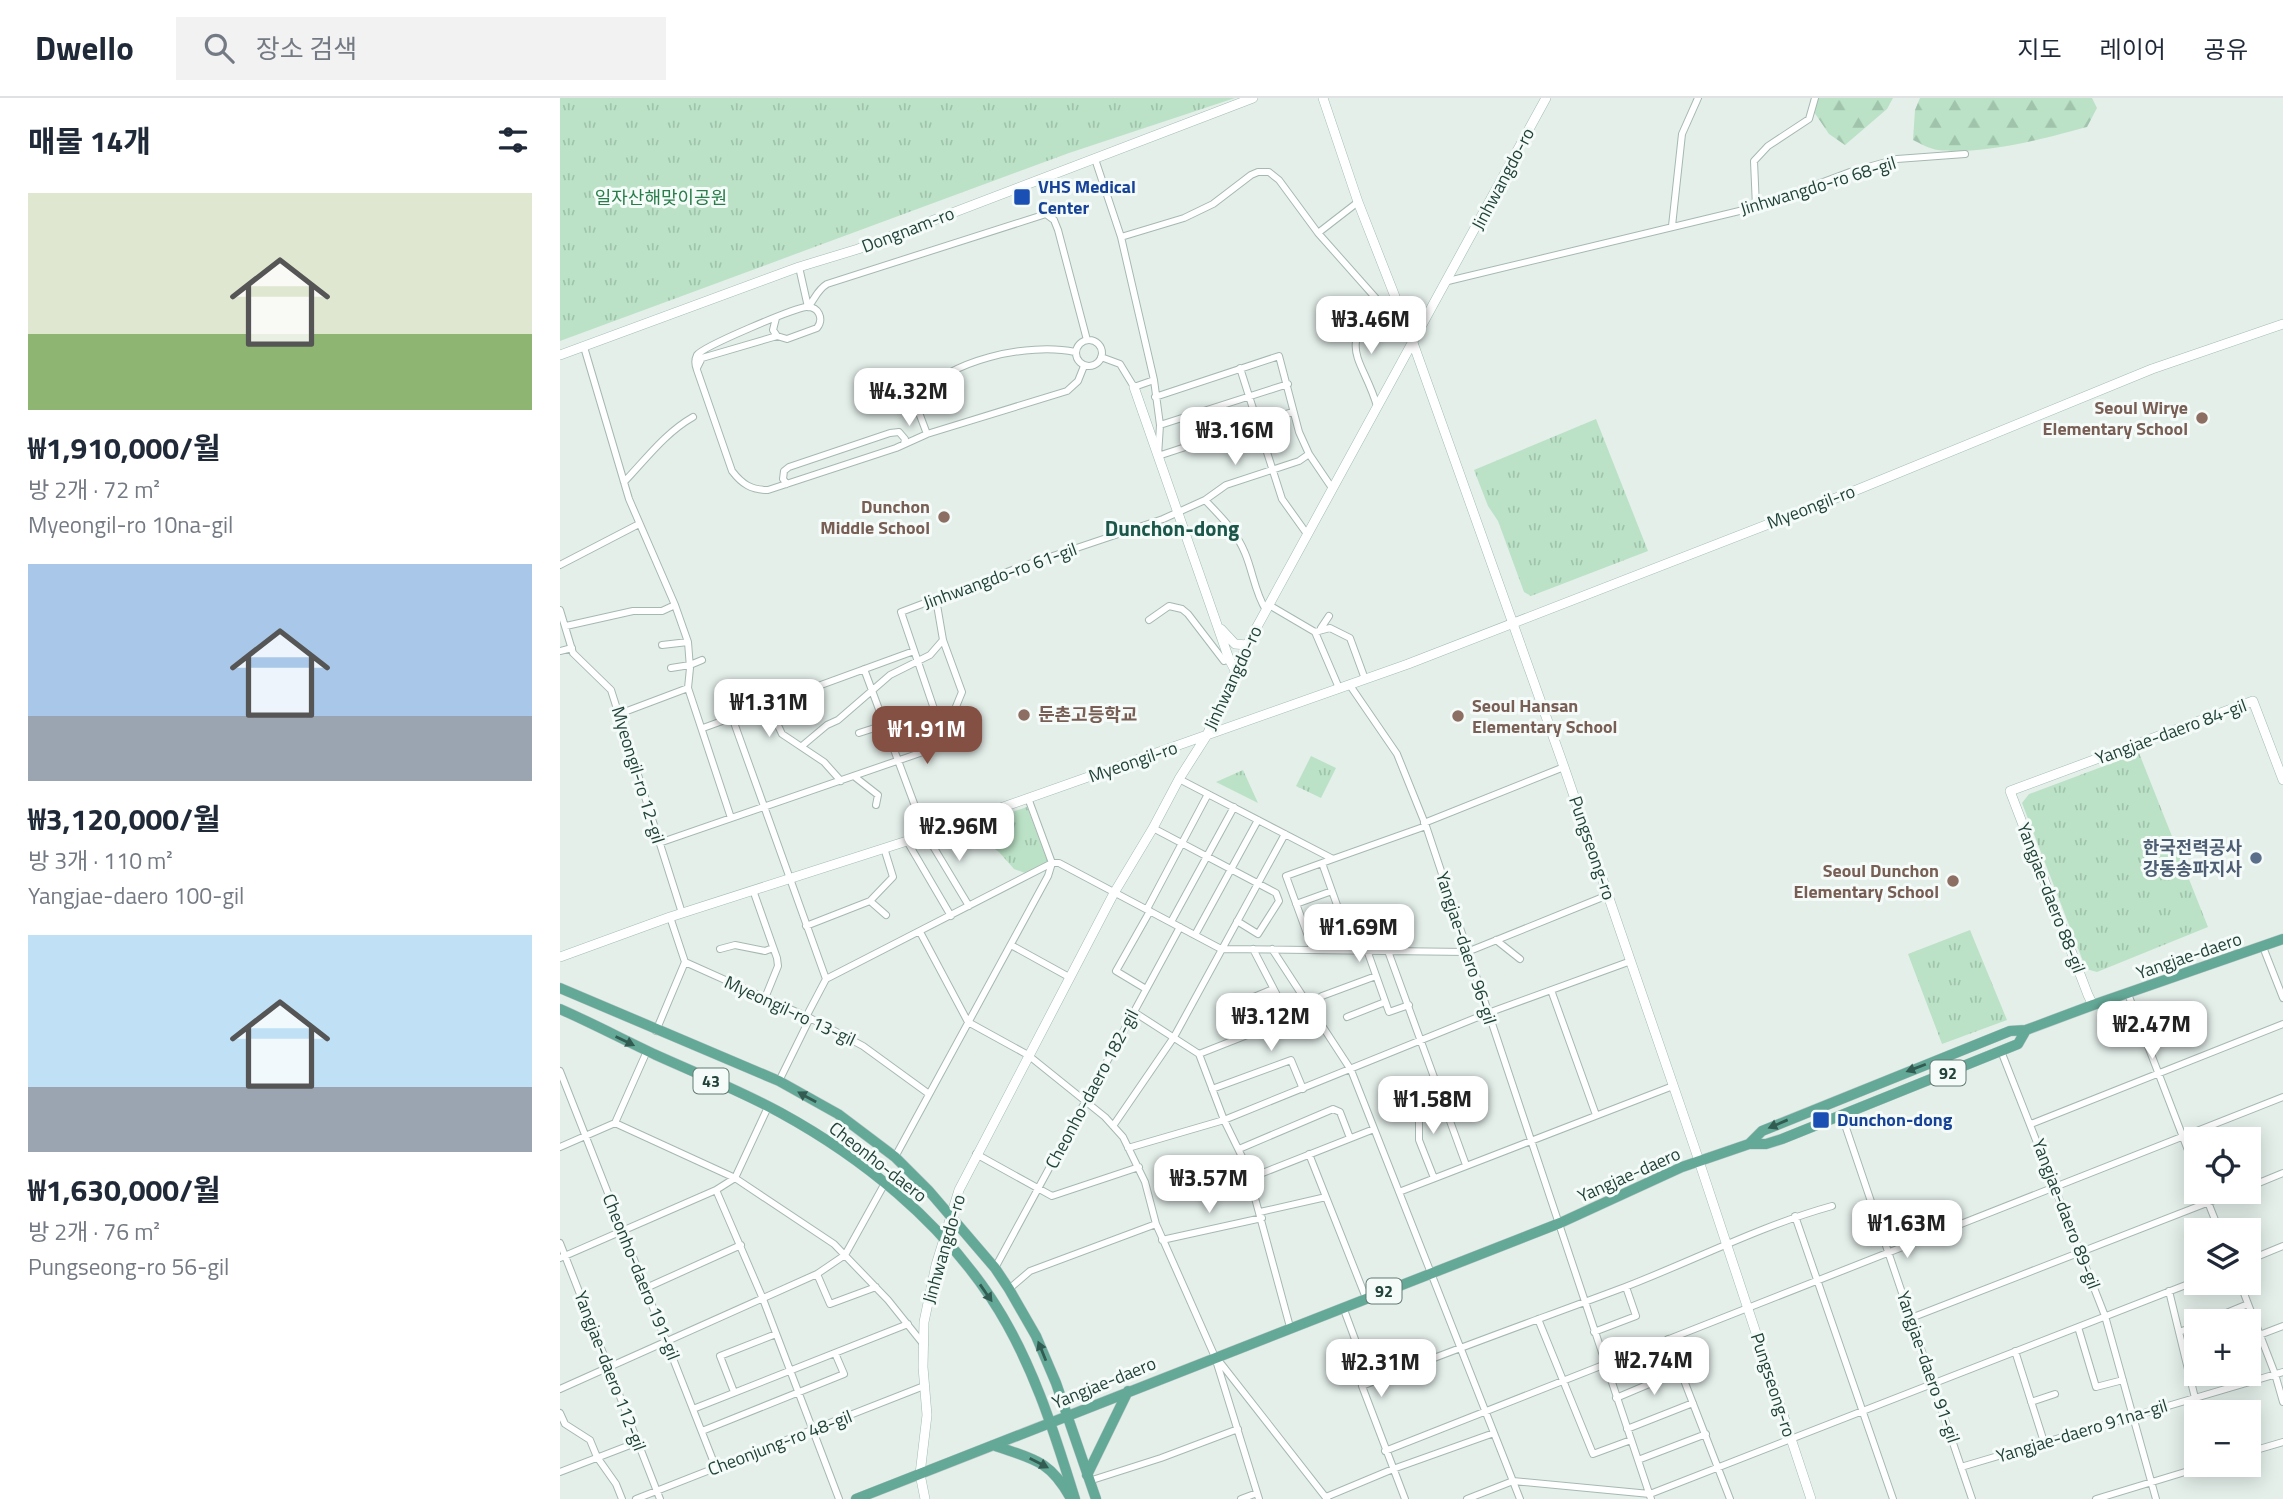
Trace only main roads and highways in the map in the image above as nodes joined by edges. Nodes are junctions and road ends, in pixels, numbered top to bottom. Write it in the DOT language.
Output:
graph roads {
  1 [pos="2283,939"];
  2 [pos="560,988"];
  3 [pos="561,1013"];
  4 [pos="2026,1030"];
  5 [pos="1749,1144"];
  6 [pos="1128,1391"];
  7 [pos="1067,1414"];
  8 [pos="1049,1422"];
  9 [pos="993,1445"];
  10 [pos="1088,1478"];
  11 [pos="856,1499"];
  12 [pos="1073,1499"];
  13 [pos="1096,1499"];
  1 -- 4 [label="main road, Yangjae-daero / 92"];
  7 -- 2 [label="main road, Cheonho-daero / 43, one-way"];
  3 -- 8 [label="main road, Cheonho-daero / 43, one-way"];
  4 -- 5 [label="main road, Yangjae-daero / 92, one-way"];
  4 -- 5 [label="main road, Yangjae-daero / 92"];
  5 -- 6 [label="main road, Yangjae-daero / 92"];
  6 -- 7 [label="main road, Yangjae-daero / 92"];
  6 -- 10 [label="main road"];
  7 -- 8 [label="main road, Yangjae-daero / 92"];
  7 -- 10 [label="main road, Cheonho-daero / 43"];
  8 -- 9 [label="main road, Yangjae-daero / 92"];
  8 -- 12 [label="main road, Cheonho-daero / 43"];
  9 -- 11 [label="main road, Yangjae-daero / 92"];
  9 -- 12 [label="main road, one-way"];
  10 -- 13 [label="main road, Cheonho-daero / 43"];
}
